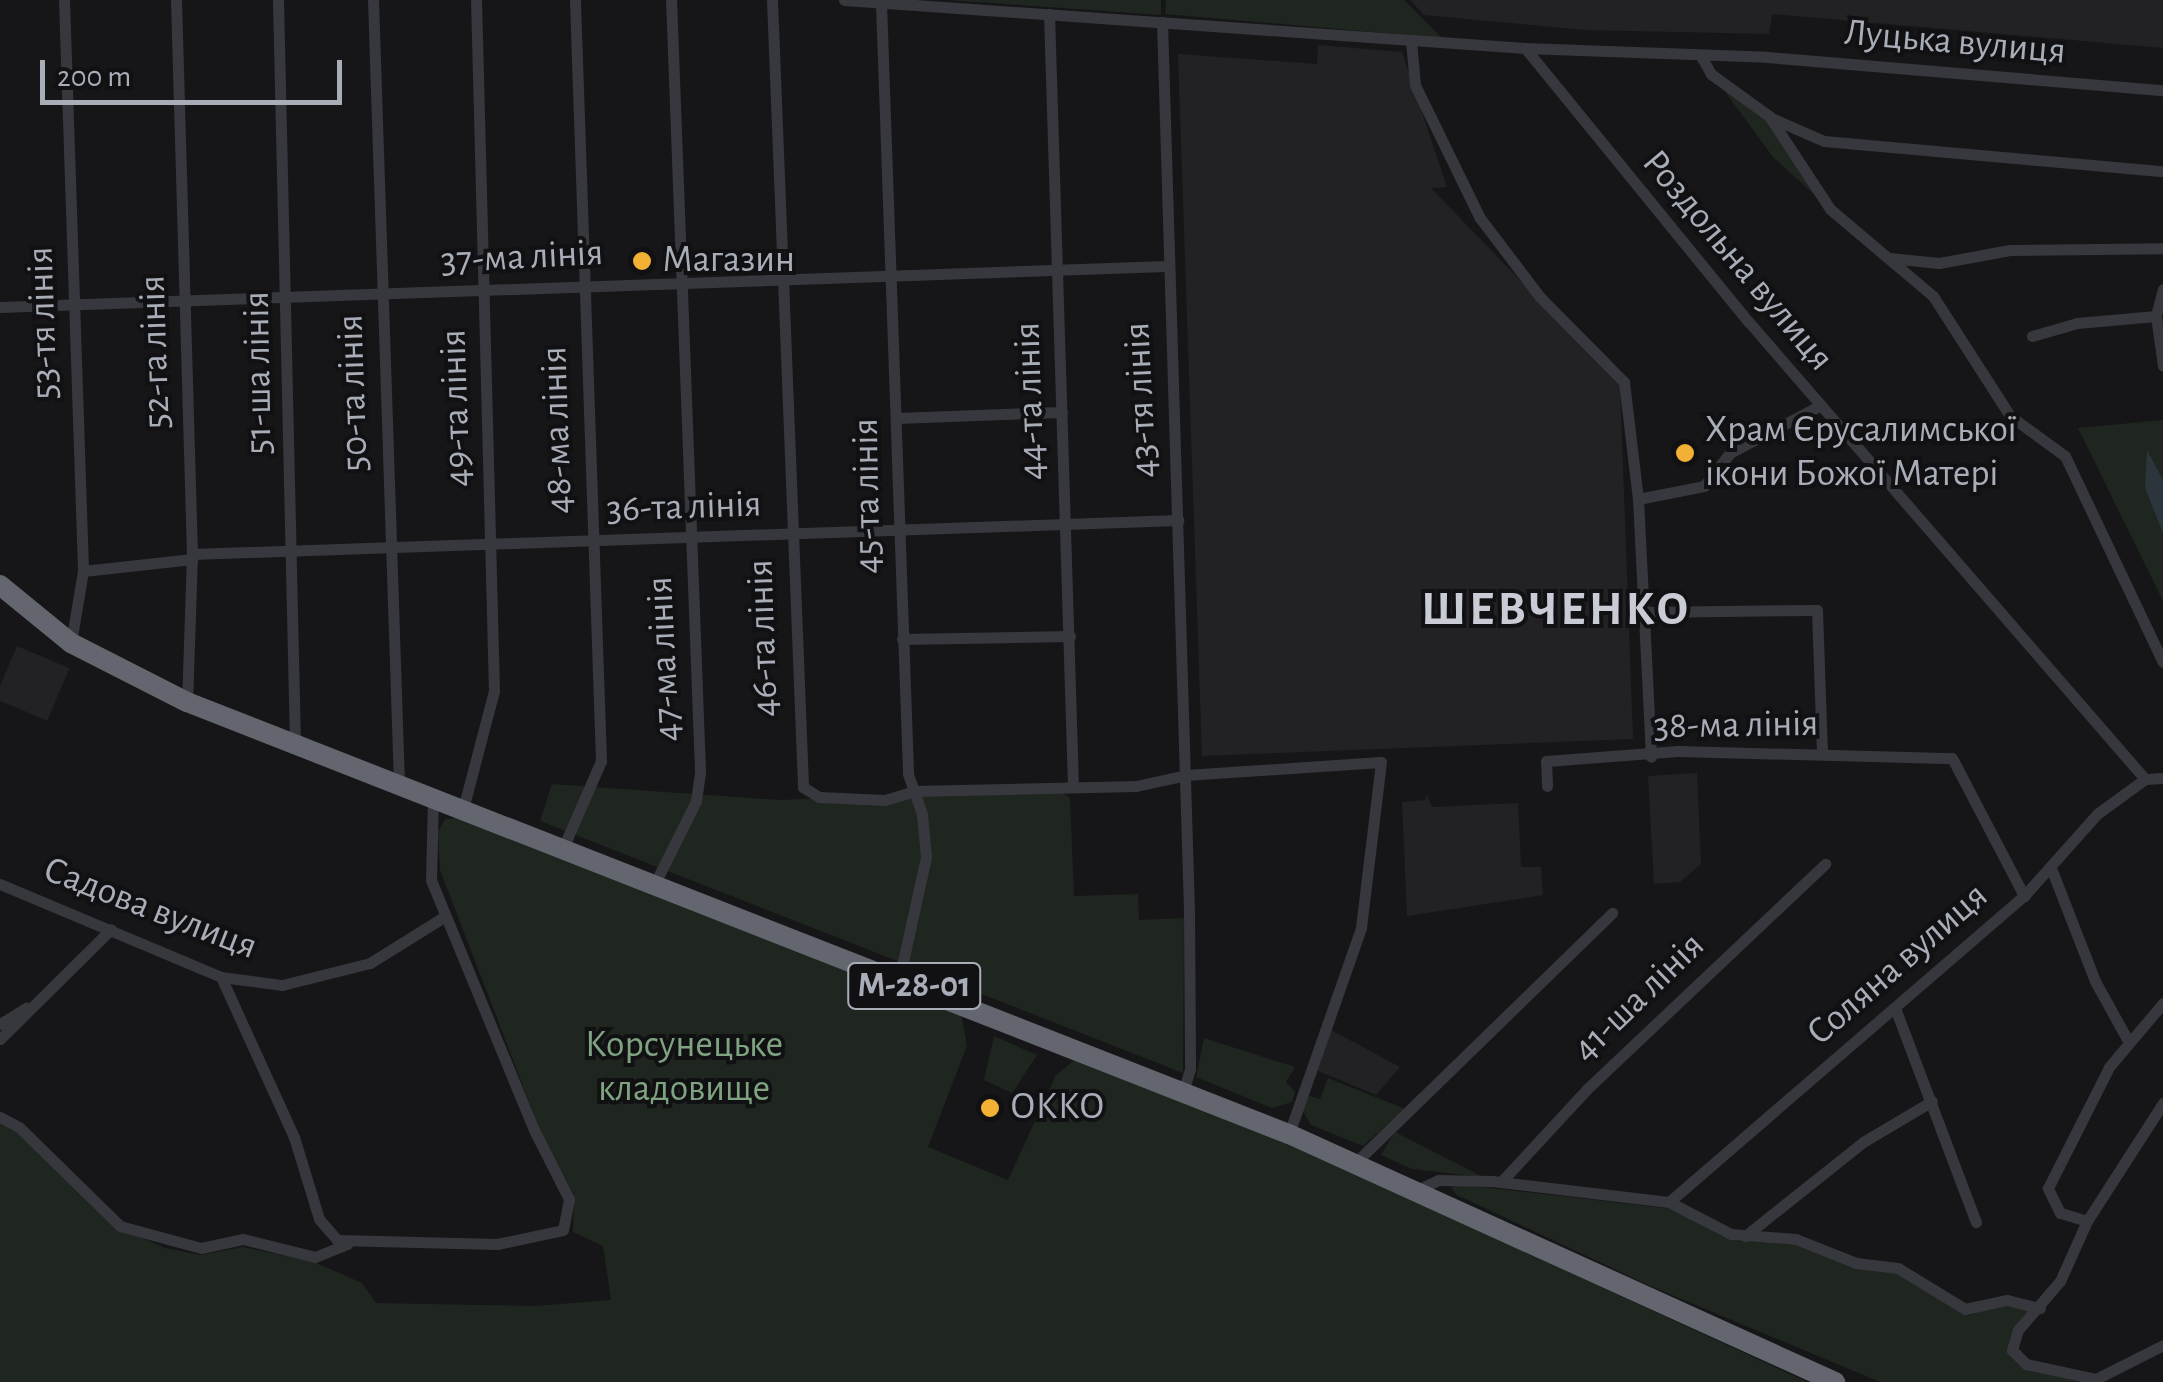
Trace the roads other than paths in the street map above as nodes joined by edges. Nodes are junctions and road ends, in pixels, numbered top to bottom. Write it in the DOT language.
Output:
graph roads {
  1 [pos="64,0"];
  2 [pos="176,0"];
  3 [pos="278,0"];
  4 [pos="373,0"];
  5 [pos="476,0"];
  6 [pos="575,0"];
  7 [pos="672,0"];
  8 [pos="772,0"];
  9 [pos="844,0"];
  10 [pos="881,3"];
  11 [pos="1049,14"];
  12 [pos="1162,22"];
  13 [pos="1411,41"];
  14 [pos="1524,48"];
  15 [pos="1701,56"];
  16 [pos="2163,90"];
  17 [pos="1768,116"];
  18 [pos="2163,171"];
  19 [pos="2163,248"];
  20 [pos="1889,258"];
  21 [pos="1166,266"];
  22 [pos="1057,270"];
  23 [pos="891,276"];
  24 [pos="680,280"];
  25 [pos="782,280"];
  26 [pos="584,284"];
  27 [pos="2163,289"];
  28 [pos="483,290"];
  29 [pos="381,294"];
  30 [pos="288,296"];
  31 [pos="184,302"];
  32 [pos="73,305"];
  33 [pos="0,307"];
  34 [pos="2156,316"];
  35 [pos="2032,336"];
  36 [pos="2163,366"];
  37 [pos="1820,405"];
  38 [pos="1062,412"];
  39 [pos="896,418"];
  40 [pos="1638,499"];
  41 [pos="1178,520"];
  42 [pos="1066,524"];
  43 [pos="899,530"];
  44 [pos="790,534"];
  45 [pos="688,536"];
  46 [pos="592,542"];
  47 [pos="491,544"];
  48 [pos="389,548"];
  49 [pos="293,551"];
  50 [pos="192,557"];
  51 [pos="83,571"];
  52 [pos="0,585"];
  53 [pos="1644,612"];
  54 [pos="1070,636"];
  55 [pos="902,639"];
  56 [pos="72,643"];
  57 [pos="2163,662"];
  58 [pos="187,702"];
  59 [pos="295,744"];
  60 [pos="1822,754"];
  61 [pos="1651,757"];
  62 [pos="1186,776"];
  63 [pos="2163,778"];
  64 [pos="2145,779"];
  65 [pos="399,784"];
  66 [pos="1072,786"];
  67 [pos="1547,786"];
  68 [pos="914,791"];
  69 [pos="433,798"];
  70 [pos="463,809"];
  71 [pos="564,848"];
  72 [pos="1825,864"];
  73 [pos="2051,868"];
  74 [pos="0,884"];
  75 [pos="654,885"];
  76 [pos="2024,896"];
  77 [pos="1612,913"];
  78 [pos="444,917"];
  79 [pos="111,928"];
  80 [pos="221,976"];
  81 [pos="899,980"];
  82 [pos="38,1003"];
  83 [pos="2163,1003"];
  84 [pos="1895,1008"];
  85 [pos="0,1024"];
  86 [pos="2127,1039"];
  87 [pos="0,1040"];
  88 [pos="1183,1092"];
  89 [pos="1932,1101"];
  90 [pos="2163,1102"];
  91 [pos="0,1117"];
  92 [pos="1289,1134"];
  93 [pos="1355,1163"];
  94 [pos="1500,1182"];
  95 [pos="1418,1190"];
  96 [pos="1669,1202"];
  97 [pos="1976,1222"];
  98 [pos="2087,1222"];
  99 [pos="1745,1236"];
  100 [pos="348,1244"];
  101 [pos="2040,1308"];
  102 [pos="2163,1345"];
  103 [pos="1835,1382"];
  1 -- 32 [label="street, 53-тя лінія"];
  2 -- 31 [label="street, 52-га лінія"];
  3 -- 30 [label="street, 51-ша лінія"];
  4 -- 29 [label="street, 50-та лінія"];
  5 -- 28 [label="street, 49-та лінія"];
  6 -- 26 [label="street, 48-ма лінія"];
  7 -- 24 [label="street, 47-ма лінія"];
  8 -- 25 [label="street, 46-та лінія"];
  9 -- 10 [label="street, Луцька вулиця"];
  10 -- 11 [label="street, Луцька вулиця"];
  10 -- 23 [label="street, 45-та лінія"];
  11 -- 12 [label="street, Луцька вулиця"];
  11 -- 22 [label="street, 44-та лінія"];
  12 -- 13 [label="street, Луцька вулиця"];
  12 -- 21 [label="street, 43-тя лінія"];
  13 -- 14 [label="street, Луцька вулиця"];
  13 -- 40 [label="street"];
  14 -- 15 [label="street, Луцька вулиця"];
  14 -- 37 [label="street, Роздольна вулиця"];
  15 -- 16 [label="street, Луцька вулиця"];
  15 -- 17 [label="street"];
  17 -- 18 [label="street"];
  17 -- 20 [label="street"];
  19 -- 20 [label="street"];
  20 -- 57 [label="street"];
  21 -- 22 [label="street, 37-ма лінія"];
  21 -- 41 [label="street, 43-тя лінія"];
  22 -- 23 [label="street, 37-ма лінія"];
  22 -- 38 [label="street, 44-та лінія"];
  23 -- 25 [label="street, 37-ма лінія"];
  23 -- 39 [label="street, 45-та лінія"];
  24 -- 25 [label="street, 37-ма лінія"];
  24 -- 26 [label="street, 37-ма лінія"];
  24 -- 45 [label="street, 47-ма лінія"];
  25 -- 44 [label="street, 46-та лінія"];
  26 -- 28 [label="street, 37-ма лінія"];
  26 -- 46 [label="street, 48-ма лінія"];
  27 -- 34 [label="street"];
  28 -- 29 [label="street, 37-ма лінія"];
  28 -- 47 [label="street, 49-та лінія"];
  29 -- 30 [label="street, 37-ма лінія"];
  29 -- 48 [label="street, 50-та лінія"];
  30 -- 31 [label="street, 37-ма лінія"];
  30 -- 49 [label="street, 51-ша лінія"];
  31 -- 32 [label="street, 37-ма лінія"];
  31 -- 50 [label="street, 52-га лінія"];
  32 -- 33 [label="street, 37-ма лінія"];
  32 -- 51 [label="street, 53-тя лінія"];
  34 -- 35 [label="street"];
  34 -- 36 [label="street"];
  37 -- 40 [label="street"];
  37 -- 64 [label="street, Роздольна вулиця"];
  38 -- 39 [label="street"];
  38 -- 42 [label="street, 44-та лінія"];
  39 -- 43 [label="street, 45-та лінія"];
  40 -- 53 [label="street"];
  41 -- 42 [label="street, 36-та лінія"];
  41 -- 62 [label="street, 43-тя лінія"];
  42 -- 43 [label="street, 36-та лінія"];
  42 -- 54 [label="street, 44-та лінія"];
  43 -- 44 [label="street, 36-та лінія"];
  43 -- 55 [label="street, 45-та лінія"];
  44 -- 45 [label="street, 36-та лінія"];
  44 -- 68 [label="street, 46-та лінія"];
  45 -- 46 [label="street, 36-та лінія"];
  45 -- 75 [label="street, 47-ма лінія"];
  46 -- 47 [label="street, 36-та лінія"];
  46 -- 71 [label="street, 48-ма лінія"];
  47 -- 48 [label="street, 36-та лінія"];
  47 -- 70 [label="street, 49-та лінія"];
  48 -- 49 [label="street, 36-та лінія"];
  48 -- 65 [label="street, 50-та лінія"];
  49 -- 50 [label="street, 36-та лінія"];
  49 -- 59 [label="street, 51-ша лінія"];
  50 -- 51 [label="street, 36-та лінія"];
  50 -- 58 [label="street, 52-га лінія"];
  51 -- 56 [label="street, 53-тя лінія"];
  52 -- 56 [label="highway, М-28-01"];
  53 -- 60 [label="street"];
  53 -- 61 [label="street"];
  54 -- 55 [label="street"];
  54 -- 66 [label="street, 44-та лінія"];
  55 -- 68 [label="street, 45-та лінія"];
  56 -- 58 [label="highway, М-28-01"];
  58 -- 59 [label="highway, М-28-01"];
  59 -- 65 [label="highway, М-28-01"];
  60 -- 61 [label="street, 38-ма лінія"];
  60 -- 76 [label="street, 38-ма лінія"];
  61 -- 67 [label="street, 38-ма лінія"];
  62 -- 66 [label="street"];
  62 -- 88 [label="street, 43-тя лінія"];
  62 -- 92 [label="street"];
  63 -- 64 [label="street"];
  64 -- 73 [label="street, Соляна вулиця"];
  65 -- 69 [label="highway, М-28-01"];
  66 -- 68 [label="street"];
  68 -- 81 [label="street, 45-та лінія"];
  69 -- 70 [label="highway, М-28-01"];
  69 -- 78 [label="street"];
  70 -- 71 [label="highway, М-28-01"];
  71 -- 75 [label="highway, М-28-01"];
  72 -- 94 [label="street, 41-ша лінія"];
  73 -- 76 [label="street, Соляна вулиця"];
  73 -- 86 [label="street"];
  74 -- 79 [label="street, Садова вулиця"];
  75 -- 81 [label="highway, М-28-01"];
  76 -- 84 [label="street, Соляна вулиця"];
  77 -- 93 [label="street"];
  78 -- 80 [label="street, Садова вулиця"];
  78 -- 100 [label="street"];
  79 -- 80 [label="street, Садова вулиця"];
  79 -- 82 [label="street"];
  80 -- 100 [label="street"];
  81 -- 88 [label="highway, М-28-01"];
  82 -- 85 [label="street"];
  82 -- 87 [label="street"];
  83 -- 86 [label="street"];
  84 -- 89 [label="street"];
  84 -- 96 [label="street, Соляна вулиця"];
  86 -- 98 [label="street"];
  88 -- 92 [label="highway, М-28-01"];
  89 -- 97 [label="street"];
  89 -- 99 [label="street"];
  90 -- 98 [label="street"];
  91 -- 100 [label="street"];
  92 -- 93 [label="highway, М-28-01"];
  93 -- 95 [label="highway, М-28-01"];
  94 -- 95 [label="street"];
  94 -- 96 [label="street"];
  95 -- 103 [label="highway, М-28-01"];
  96 -- 99 [label="street"];
  98 -- 101 [label="street"];
  99 -- 101 [label="street"];
  101 -- 102 [label="street"];
}
